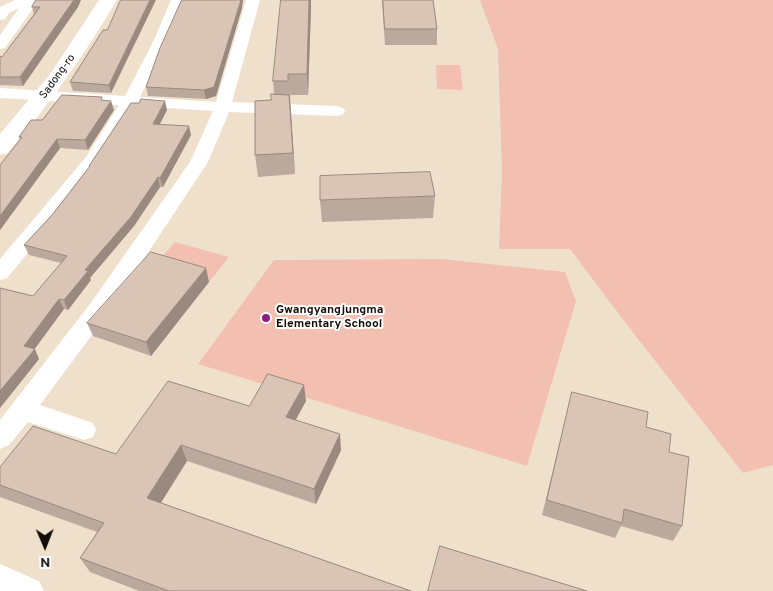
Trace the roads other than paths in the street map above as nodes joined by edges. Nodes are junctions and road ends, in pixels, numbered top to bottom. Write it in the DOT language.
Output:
graph roads {
  1 [pos="26,0"];
  2 [pos="32,0"];
  3 [pos="108,0"];
  4 [pos="178,0"];
  5 [pos="253,0"];
  6 [pos="0,16"];
  7 [pos="0,44"];
  8 [pos="0,93"];
  9 [pos="45,95"];
  10 [pos="129,101"];
  11 [pos="223,107"];
  12 [pos="337,111"];
  13 [pos="0,148"];
  14 [pos="0,273"];
  15 [pos="23,410"];
  16 [pos="84,430"];
  17 [pos="0,438"];
  18 [pos="0,578"];
  19 [pos="28,591"];
  1 -- 6 [label="street"];
  2 -- 7 [label="street"];
  3 -- 9 [label="street, Sadong-ro"];
  4 -- 10 [label="street"];
  5 -- 11 [label="street"];
  8 -- 9 [label="street"];
  9 -- 10 [label="street"];
  9 -- 13 [label="street, Sadong-ro"];
  10 -- 11 [label="street"];
  10 -- 14 [label="street"];
  11 -- 12 [label="street"];
  11 -- 15 [label="street"];
  15 -- 16 [label="street"];
  15 -- 17 [label="street"];
  18 -- 19 [label="street"];
}
